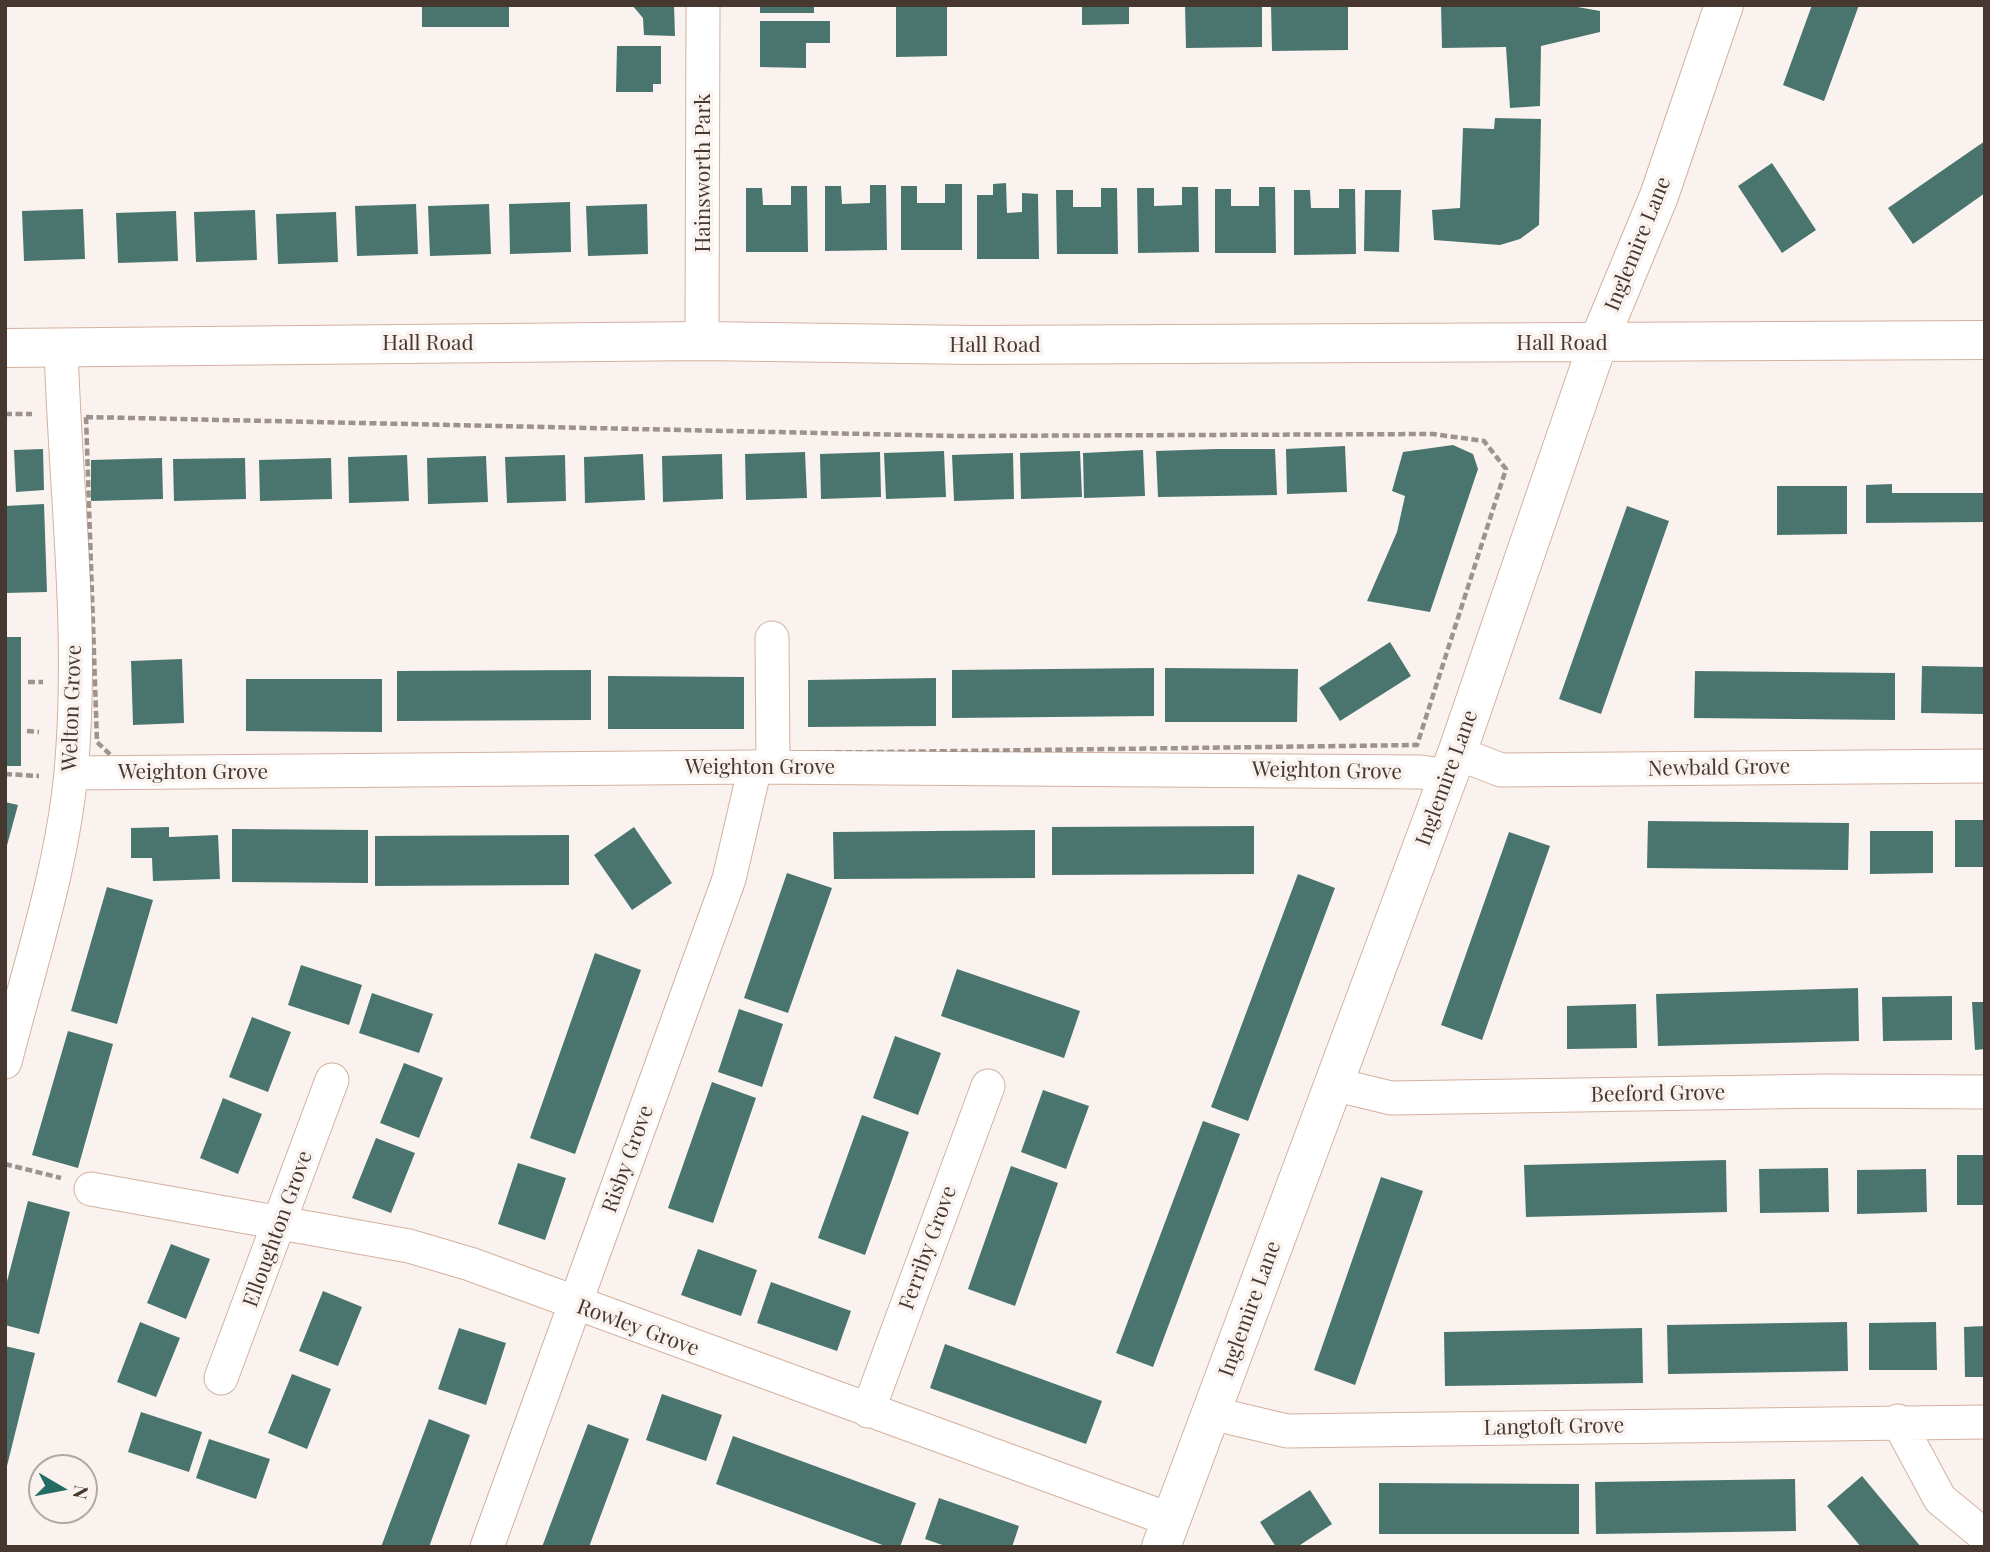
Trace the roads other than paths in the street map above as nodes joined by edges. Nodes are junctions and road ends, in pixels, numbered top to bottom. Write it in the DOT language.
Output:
graph roads {
  1 [pos="703,5"];
  2 [pos="1724,5"];
  3 [pos="1985,340"];
  4 [pos="702,341"];
  5 [pos="1598,343"];
  6 [pos="61,346"];
  7 [pos="5,348"];
  8 [pos="772,638"];
  9 [pos="1453,765"];
  10 [pos="1985,766"];
  11 [pos="764,767"];
  12 [pos="61,774"];
  13 [pos="5,1062"];
  14 [pos="332,1080"];
  15 [pos="1333,1084"];
  16 [pos="988,1086"];
  17 [pos="1985,1092"];
  18 [pos="91,1189"];
  19 [pos="281,1224"];
  20 [pos="575,1305"];
  21 [pos="221,1378"];
  22 [pos="867,1411"];
  23 [pos="1211,1413"];
  24 [pos="1898,1421"];
  25 [pos="1985,1422"];
  26 [pos="1166,1533"];
  27 [pos="1985,1536"];
  28 [pos="487,1547"];
  1 -- 4 [label="street, Hainsworth Park"];
  2 -- 5 [label="street, Inglemire Lane"];
  3 -- 5 [label="street, Hall Road"];
  4 -- 5 [label="street, Hall Road"];
  4 -- 6 [label="street, Hall Road"];
  5 -- 9 [label="street, Inglemire Lane"];
  6 -- 7 [label="street, Hall Road"];
  6 -- 12 [label="street, Welton Grove"];
  8 -- 11 [label="street, Risby Grove"];
  9 -- 10 [label="street, Newbald Grove"];
  9 -- 11 [label="street, Weighton Grove"];
  9 -- 15 [label="street, Inglemire Lane"];
  11 -- 12 [label="street, Weighton Grove"];
  11 -- 20 [label="street, Risby Grove"];
  12 -- 13 [label="street, Welton Grove"];
  14 -- 19 [label="street, Elloughton Grove"];
  15 -- 17 [label="street, Beeford Grove"];
  15 -- 23 [label="street, Inglemire Lane"];
  16 -- 22 [label="street, Ferriby Grove"];
  18 -- 19 [label="street, Rowley Grove"];
  19 -- 20 [label="street, Rowley Grove"];
  19 -- 21 [label="street, Elloughton Grove"];
  20 -- 22 [label="street, Rowley Grove"];
  20 -- 28 [label="street, Risby Grove"];
  22 -- 26 [label="street, Rowley Grove"];
  23 -- 24 [label="street, Langtoft Grove"];
  23 -- 26 [label="street, Inglemire Lane"];
  24 -- 25 [label="street, Langtoft Grove"];
  24 -- 27 [label="street"];
}
